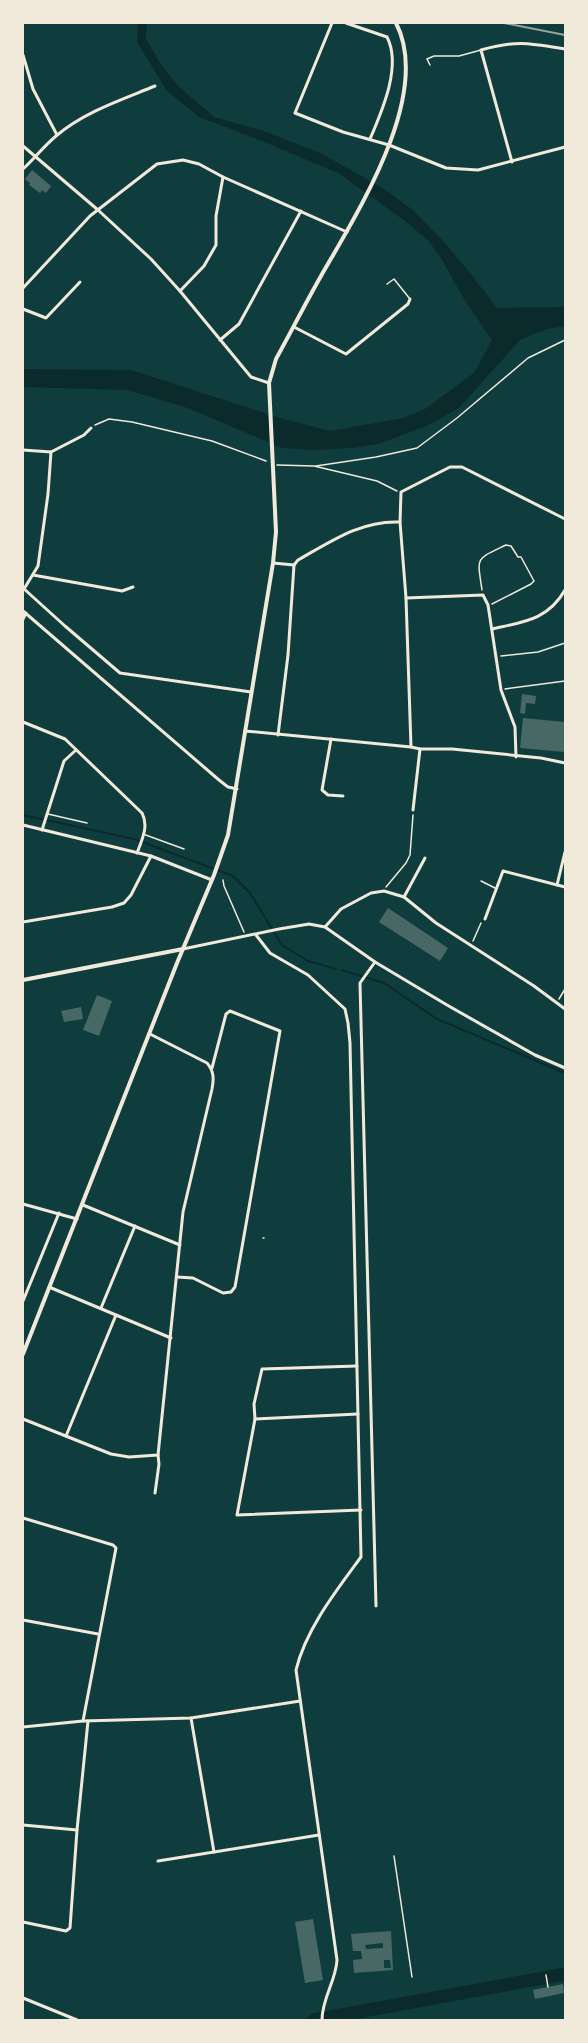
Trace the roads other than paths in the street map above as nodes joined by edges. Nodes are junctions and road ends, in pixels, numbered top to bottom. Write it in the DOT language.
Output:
graph roads {
  1 [pos="332,23"];
  2 [pos="346,23"];
  3 [pos="396,23"];
  4 [pos="565,49"];
  5 [pos="481,50"];
  6 [pos="23,55"];
  7 [pos="430,65"];
  8 [pos="155,86"];
  9 [pos="57,135"];
  10 [pos="370,139"];
  11 [pos="389,145"];
  12 [pos="23,146"];
  13 [pos="565,148"];
  14 [pos="37,156"];
  15 [pos="512,162"];
  16 [pos="23,169"];
  17 [pos="223,177"];
  18 [pos="98,210"];
  19 [pos="301,211"];
  20 [pos="346,232"];
  21 [pos="80,282"];
  22 [pos="387,284"];
  23 [pos="23,288"];
  24 [pos="180,291"];
  25 [pos="410,299"];
  26 [pos="23,309"];
  27 [pos="294,327"];
  28 [pos="220,340"];
  29 [pos="269,383"];
  30 [pos="91,428"];
  31 [pos="23,450"];
  32 [pos="51,452"];
  33 [pos="565,519"];
  34 [pos="400,522"];
  35 [pos="273,564"];
  36 [pos="294,565"];
  37 [pos="34,575"];
  38 [pos="133,587"];
  39 [pos="24,588"];
  40 [pos="565,590"];
  41 [pos="406,598"];
  42 [pos="25,612"];
  43 [pos="23,619"];
  44 [pos="492,629"];
  45 [pos="251,692"];
  46 [pos="23,722"];
  47 [pos="245,731"];
  48 [pos="278,735"];
  49 [pos="331,739"];
  50 [pos="411,747"];
  51 [pos="76,750"];
  52 [pos="420,750"];
  53 [pos="516,756"];
  54 [pos="565,763"];
  55 [pos="237,789"];
  56 [pos="343,796"];
  57 [pos="413,810"];
  58 [pos="47,815"];
  59 [pos="87,823"];
  60 [pos="23,825"];
  61 [pos="42,830"];
  62 [pos="143,836"];
  63 [pos="184,849"];
  64 [pos="565,852"];
  65 [pos="137,853"];
  66 [pos="151,856"];
  67 [pos="425,858"];
  68 [pos="213,878"];
  69 [pos="480,881"];
  70 [pos="557,885"];
  71 [pos="565,887"];
  72 [pos="495,888"];
  73 [pos="404,897"];
  74 [pos="486,919"];
  75 [pos="23,922"];
  76 [pos="325,927"];
  77 [pos="256,935"];
  78 [pos="183,949"];
  79 [pos="375,962"];
  80 [pos="23,980"];
  81 [pos="565,1009"];
  82 [pos="150,1034"];
  83 [pos="212,1068"];
  84 [pos="565,1068"];
  85 [pos="23,1204"];
  86 [pos="83,1205"];
  87 [pos="58,1213"];
  88 [pos="77,1219"];
  89 [pos="135,1226"];
  90 [pos="180,1245"];
  91 [pos="177,1277"];
  92 [pos="49,1287"];
  93 [pos="23,1300"];
  94 [pos="101,1308"];
  95 [pos="116,1315"];
  96 [pos="171,1338"];
  97 [pos="23,1354"];
  98 [pos="357,1366"];
  99 [pos="358,1414"];
  100 [pos="23,1419"];
  101 [pos="255,1419"];
  102 [pos="66,1436"];
  103 [pos="158,1455"];
  104 [pos="155,1492"];
  105 [pos="361,1510"];
  106 [pos="23,1518"];
  107 [pos="376,1606"];
  108 [pos="23,1620"];
  109 [pos="98,1634"];
  110 [pos="300,1701"];
  111 [pos="191,1718"];
  112 [pos="83,1721"];
  113 [pos="88,1721"];
  114 [pos="23,1727"];
  115 [pos="23,1825"];
  116 [pos="77,1830"];
  117 [pos="319,1835"];
  118 [pos="214,1852"];
  119 [pos="158,1861"];
  120 [pos="23,1922"];
  121 [pos="23,1998"];
  122 [pos="77,2020"];
  123 [pos="322,2020"];
  1 -- 10 [label="street"];
  2 -- 10 [label="street"];
  3 -- 11 [label="street"];
  4 -- 5 [label="street"];
  5 -- 7 [label="lane"];
  5 -- 15 [label="street"];
  6 -- 9 [label="street"];
  8 -- 9 [label="street"];
  9 -- 14 [label="street"];
  10 -- 11 [label="street"];
  11 -- 15 [label="street"];
  11 -- 20 [label="street"];
  12 -- 14 [label="street"];
  13 -- 15 [label="street"];
  14 -- 16 [label="street"];
  14 -- 18 [label="street"];
  17 -- 18 [label="street"];
  17 -- 19 [label="street"];
  17 -- 24 [label="street"];
  18 -- 23 [label="street"];
  18 -- 24 [label="street"];
  19 -- 20 [label="street"];
  19 -- 28 [label="street"];
  20 -- 27 [label="street"];
  21 -- 26 [label="street"];
  22 -- 25 [label="lane"];
  24 -- 28 [label="street"];
  25 -- 27 [label="street"];
  27 -- 29 [label="street"];
  28 -- 29 [label="street"];
  29 -- 35 [label="street"];
  30 -- 32 [label="street"];
  31 -- 32 [label="street"];
  32 -- 37 [label="street"];
  33 -- 34 [label="street"];
  34 -- 36 [label="street"];
  34 -- 41 [label="street"];
  35 -- 36 [label="street"];
  35 -- 45 [label="street"];
  36 -- 48 [label="street"];
  37 -- 38 [label="street"];
  37 -- 39 [label="street"];
  39 -- 45 [label="street"];
  40 -- 44 [label="street"];
  41 -- 44 [label="street"];
  41 -- 50 [label="street"];
  42 -- 43 [label="street"];
  42 -- 55 [label="street"];
  44 -- 53 [label="street"];
  45 -- 47 [label="street"];
  46 -- 51 [label="street"];
  47 -- 48 [label="street"];
  47 -- 55 [label="street"];
  48 -- 49 [label="street"];
  49 -- 50 [label="street"];
  49 -- 56 [label="street"];
  50 -- 52 [label="street"];
  51 -- 58 [label="street"];
  51 -- 62 [label="street"];
  52 -- 53 [label="street"];
  52 -- 57 [label="street"];
  53 -- 54 [label="street"];
  55 -- 68 [label="street"];
  58 -- 59 [label="lane"];
  58 -- 61 [label="street"];
  60 -- 61 [label="street"];
  61 -- 65 [label="street"];
  62 -- 63 [label="lane"];
  62 -- 65 [label="street"];
  64 -- 70 [label="street"];
  65 -- 66 [label="street"];
  66 -- 68 [label="street"];
  66 -- 75 [label="street"];
  67 -- 73 [label="street"];
  68 -- 78 [label="street"];
  69 -- 72 [label="lane"];
  70 -- 71 [label="street"];
  70 -- 72 [label="street"];
  72 -- 74 [label="street"];
  73 -- 76 [label="street"];
  73 -- 81 [label="street"];
  76 -- 77 [label="street"];
  76 -- 79 [label="street"];
  77 -- 78 [label="street"];
  77 -- 98 [label="street"];
  78 -- 80 [label="street"];
  78 -- 82 [label="street"];
  79 -- 84 [label="street"];
  79 -- 107 [label="street"];
  82 -- 83 [label="street"];
  82 -- 86 [label="street"];
  83 -- 90 [label="street"];
  83 -- 91 [label="street"];
  85 -- 87 [label="street"];
  86 -- 88 [label="street"];
  86 -- 89 [label="street"];
  87 -- 88 [label="street"];
  87 -- 93 [label="street"];
  88 -- 92 [label="street"];
  89 -- 90 [label="street"];
  89 -- 94 [label="street"];
  90 -- 91 [label="street"];
  91 -- 96 [label="street"];
  92 -- 94 [label="street"];
  92 -- 97 [label="street"];
  94 -- 95 [label="street"];
  95 -- 96 [label="street"];
  95 -- 102 [label="street"];
  96 -- 103 [label="street"];
  98 -- 99 [label="street"];
  98 -- 101 [label="street"];
  99 -- 101 [label="street"];
  99 -- 105 [label="street"];
  100 -- 102 [label="street"];
  101 -- 105 [label="street"];
  102 -- 103 [label="street"];
  103 -- 104 [label="street"];
  105 -- 110 [label="street"];
  106 -- 109 [label="street"];
  108 -- 109 [label="street"];
  109 -- 112 [label="street"];
  110 -- 111 [label="street"];
  110 -- 117 [label="street"];
  111 -- 113 [label="street"];
  111 -- 118 [label="street"];
  112 -- 113 [label="street"];
  112 -- 114 [label="street"];
  113 -- 116 [label="street"];
  115 -- 116 [label="street"];
  116 -- 120 [label="street"];
  117 -- 118 [label="street"];
  117 -- 123 [label="street"];
  118 -- 119 [label="street"];
  121 -- 122 [label="street"];
}
